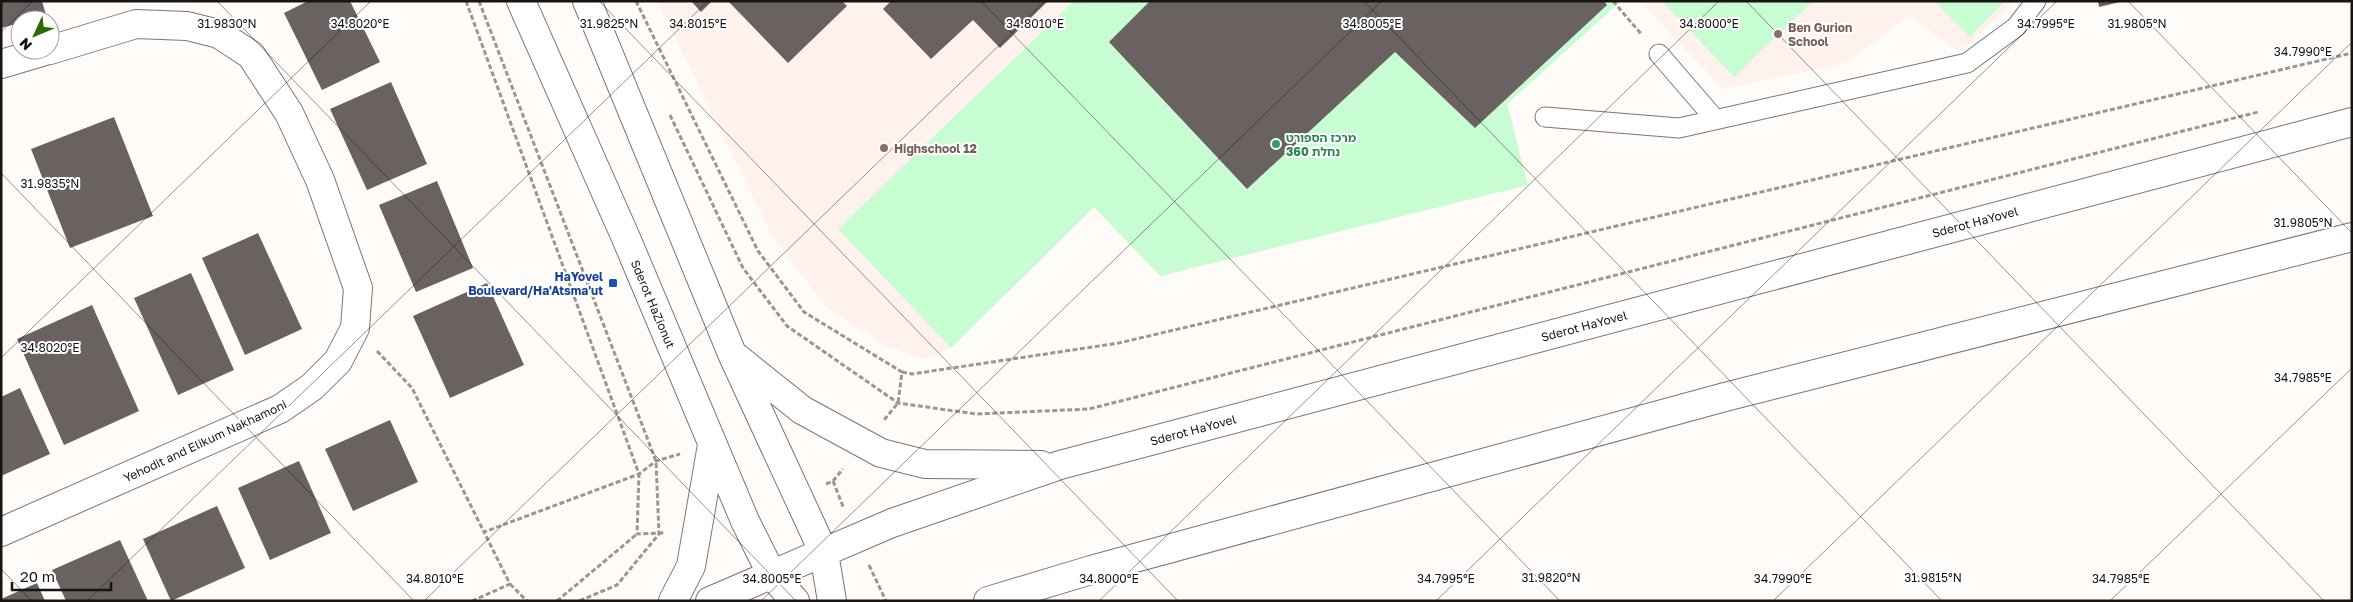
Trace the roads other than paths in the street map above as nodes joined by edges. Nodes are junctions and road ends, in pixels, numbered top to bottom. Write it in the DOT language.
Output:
graph roads {
  1 [pos="521,1"];
  2 [pos="587,1"];
  3 [pos="2036,1"];
  4 [pos="60,47"];
  5 [pos="1659,54"];
  6 [pos="15,60"];
  7 [pos="1,64"];
  8 [pos="1545,117"];
  9 [pos="1715,119"];
  10 [pos="2352,122"];
  11 [pos="2352,237"];
  12 [pos="733,356"];
  13 [pos="712,445"];
  14 [pos="1060,465"];
  15 [pos="1,532"];
  16 [pos="824,553"];
  17 [pos="772,575"];
  18 [pos="673,601"];
  19 [pos="710,601"];
  20 [pos="795,601"];
  21 [pos="832,601"];
  22 [pos="988,601"];
  1 -- 13 [label="street, Sderot HaZionut"];
  2 -- 12 [label="street"];
  3 -- 9 [label="lane"];
  4 -- 15 [label="street, Yehodit and Elikum Nakhamoni"];
  5 -- 9 [label="lane"];
  6 -- 7 [label="street, Yehodit and Elikum Nakhamoni"];
  8 -- 9 [label="lane"];
  10 -- 14 [label="street, Sderot HaYovel"];
  11 -- 22 [label="street"];
  12 -- 14 [label="street"];
  12 -- 16 [label="street"];
  13 -- 17 [label="street, Sderot HaZionut"];
  13 -- 18 [label="street"];
  14 -- 16 [label="street, Sderot HaYovel"];
  16 -- 17 [label="street, Sderot HaYovel"];
  16 -- 21 [label="street"];
  17 -- 19 [label="street, Sderot HaYovel"];
  17 -- 20 [label="street, Sderot HaZionut"];
}
